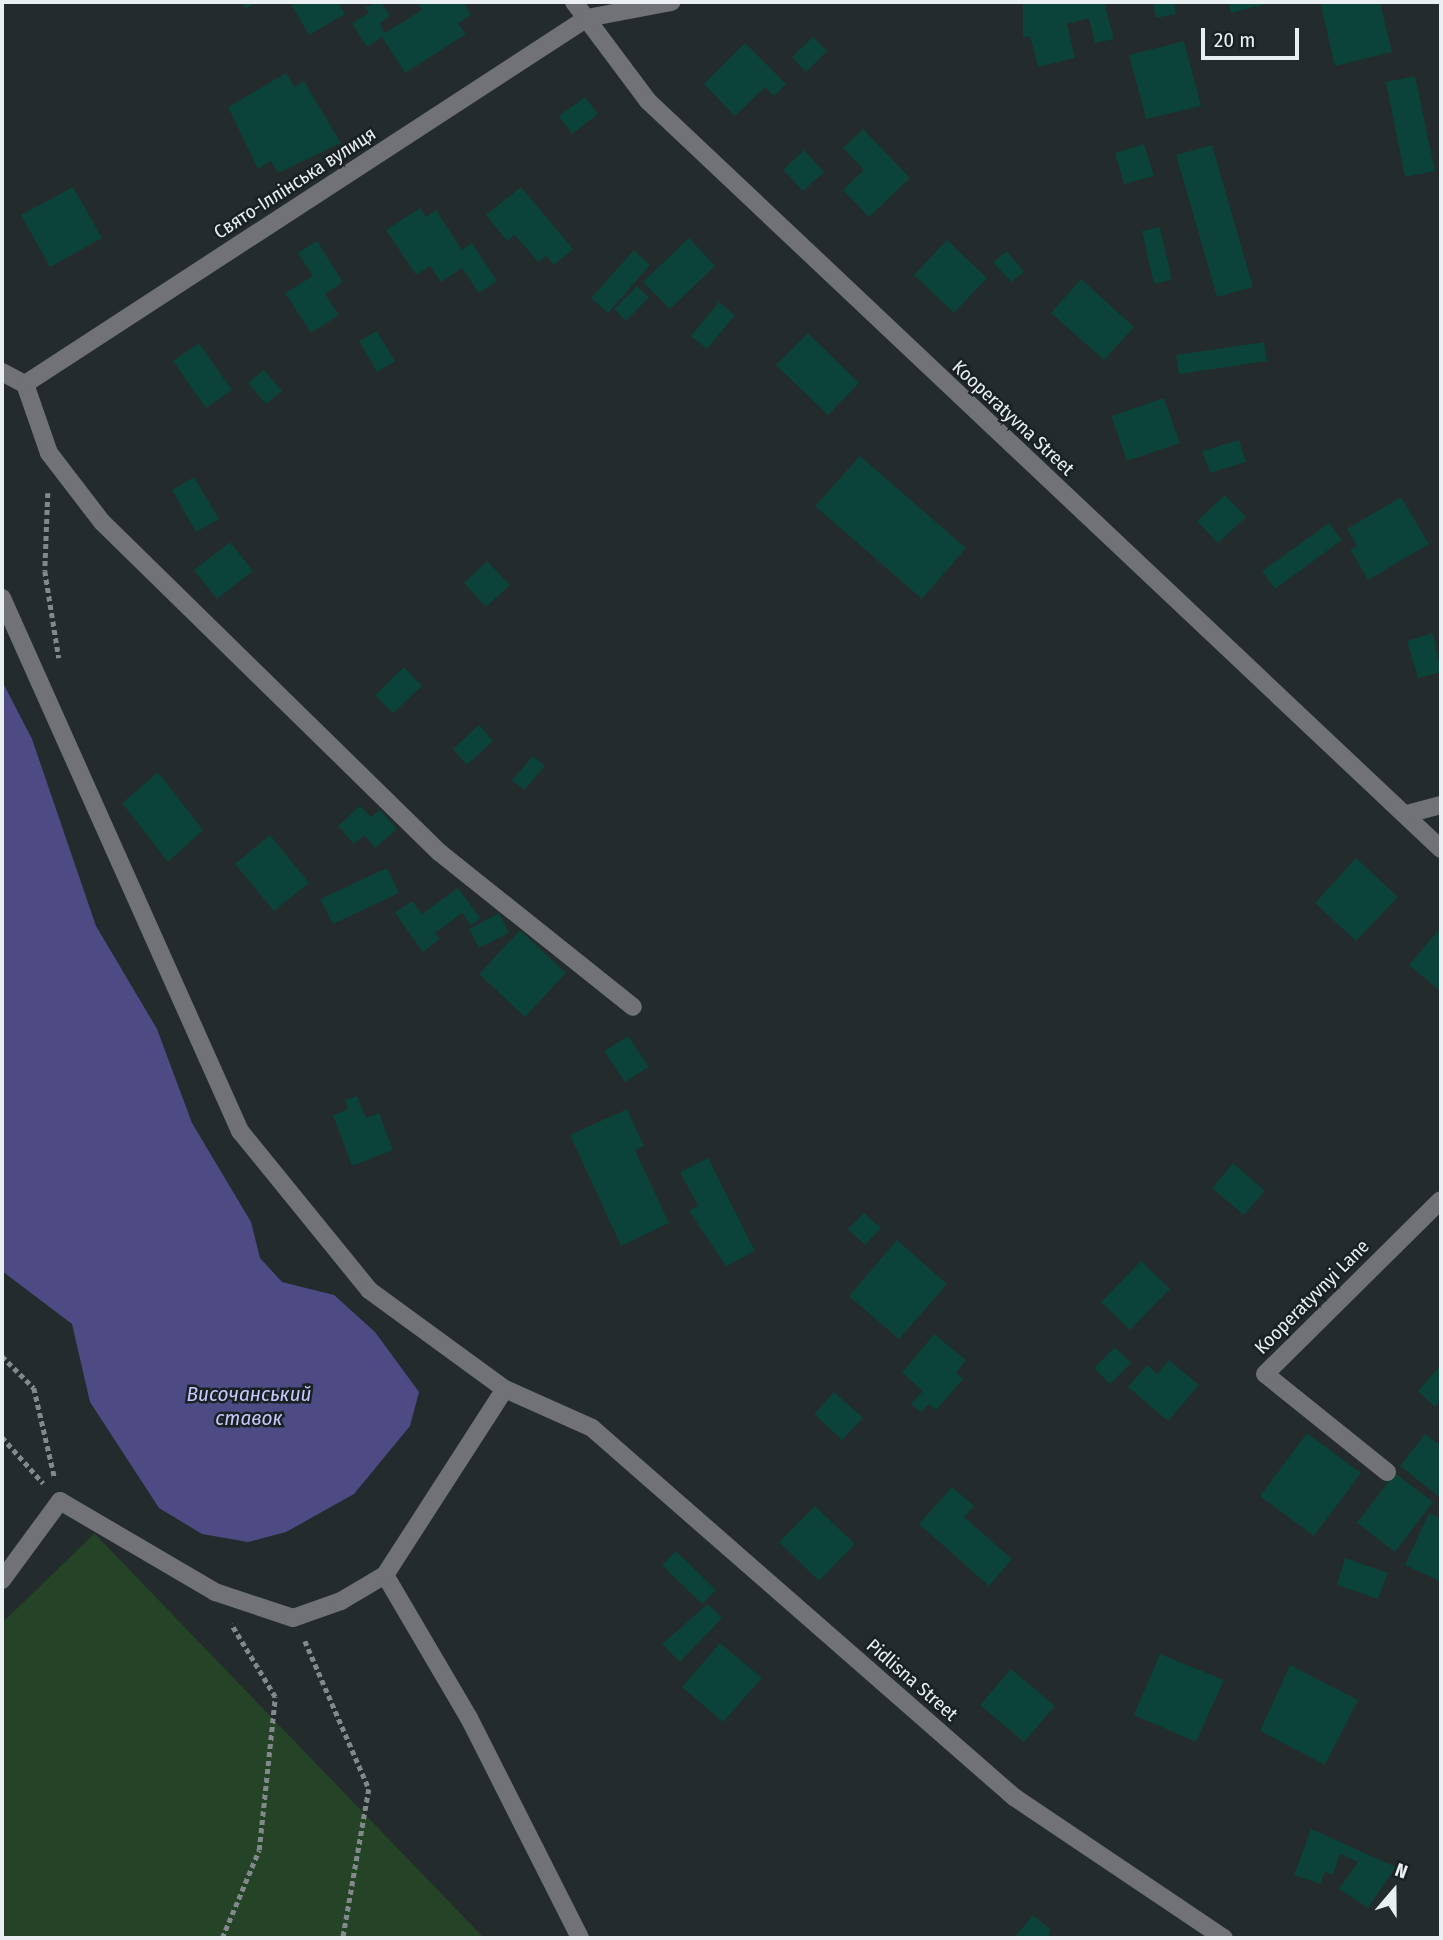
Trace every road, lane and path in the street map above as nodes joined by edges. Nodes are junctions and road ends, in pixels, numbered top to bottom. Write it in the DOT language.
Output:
graph roads {
  1 [pos="574,2"];
  2 [pos="671,2"];
  3 [pos="587,18"];
  4 [pos="2,372"];
  5 [pos="25,384"];
  6 [pos="49,453"];
  7 [pos="2,598"];
  8 [pos="60,662"];
  9 [pos="1441,805"];
  10 [pos="1407,814"];
  11 [pos="1441,849"];
  12 [pos="633,1007"];
  13 [pos="1441,1200"];
  14 [pos="2,1356"];
  15 [pos="505,1389"];
  16 [pos="2,1437"];
  17 [pos="1387,1472"];
  18 [pos="60,1501"];
  19 [pos="385,1575"];
  20 [pos="2,1580"];
  21 [pos="215,1592"];
  22 [pos="293,1618"];
  23 [pos="222,1938"];
  24 [pos="343,1938"];
  25 [pos="580,1938"];
  26 [pos="1224,1938"];
  1 -- 3 [label="street, Kooperatyvna Street"];
  2 -- 3 [label="street"];
  3 -- 5 [label="street, Свято-Іллінська вулиця"];
  3 -- 10 [label="street, Kooperatyvna Street"];
  4 -- 5 [label="street"];
  5 -- 6 [label="street"];
  6 -- 8 [label="path"];
  6 -- 12 [label="street"];
  7 -- 15 [label="street, Pidlisna Street"];
  9 -- 10 [label="street"];
  10 -- 11 [label="street, Kooperatyvna Street"];
  13 -- 17 [label="street, Kooperatyvnyi Lane"];
  14 -- 18 [label="path"];
  15 -- 19 [label="street"];
  15 -- 26 [label="street, Pidlisna Street"];
  16 -- 18 [label="path"];
  18 -- 20 [label="street"];
  18 -- 21 [label="street"];
  19 -- 22 [label="street"];
  19 -- 25 [label="street"];
  21 -- 22 [label="street"];
  21 -- 23 [label="path"];
  22 -- 24 [label="path"];
}
